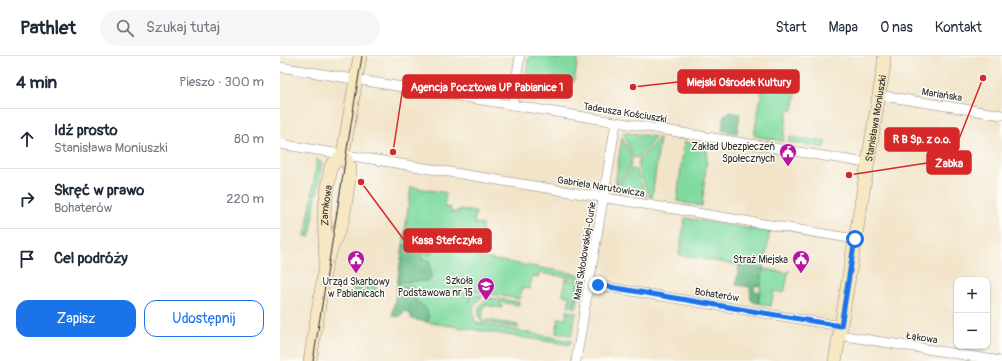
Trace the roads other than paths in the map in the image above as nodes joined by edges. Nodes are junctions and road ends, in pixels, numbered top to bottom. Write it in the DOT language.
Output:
graph roads {
  1 [pos="520,56"];
  2 [pos="359,58"];
  3 [pos="885,59"];
  4 [pos="280,67"];
  5 [pos="356,79"];
  6 [pos="878,95"];
  7 [pos="512,105"];
  8 [pos="1002,115"];
  9 [pos="616,122"];
  10 [pos="280,144"];
  11 [pos="343,154"];
  12 [pos="867,163"];
  13 [pos="604,197"];
  14 [pos="855,239"];
  15 [pos="326,262"];
  16 [pos="590,284"];
  17 [pos="840,330"];
  18 [pos="310,361"];
  19 [pos="576,361"];
  20 [pos="835,361"];
  21 [pos="1001,361"];
  1 -- 7 [label="street"];
  2 -- 5 [label="street, Zamkowa"];
  3 -- 6 [label="street, Stanisława Moniuszki"];
  4 -- 5 [label="street, Tadeusza Kościuszki"];
  5 -- 7 [label="street, Tadeusza Kościuszki"];
  5 -- 11 [label="street, Zamkowa"];
  6 -- 8 [label="street, Mariańska"];
  6 -- 12 [label="street, Stanisława Moniuszki"];
  7 -- 9 [label="street, Tadeusza Kościuszki"];
  9 -- 12 [label="street, Tadeusza Kościuszki"];
  9 -- 13 [label="street, Marii Skłodowskiej-Curie"];
  10 -- 11 [label="street, Gabriela Narutowicza"];
  11 -- 13 [label="street, Gabriela Narutowicza"];
  11 -- 15 [label="street, Zamkowa"];
  11 -- 15 [label="street, Zamkowa"];
  12 -- 14 [label="street, Stanisława Moniuszki"];
  13 -- 14 [label="street, Gabriela Narutowicza"];
  13 -- 16 [label="street, Marii Skłodowskiej-Curie"];
  14 -- 17 [label="street, Stanisława Moniuszki"];
  15 -- 18 [label="street, Zamkowa"];
  16 -- 17 [label="street, Bohaterów"];
  16 -- 19 [label="street, Marii Skłodowskiej-Curie"];
  17 -- 20 [label="street, Stanisława Moniuszki"];
  17 -- 21 [label="street, Łąkowa"];
}
